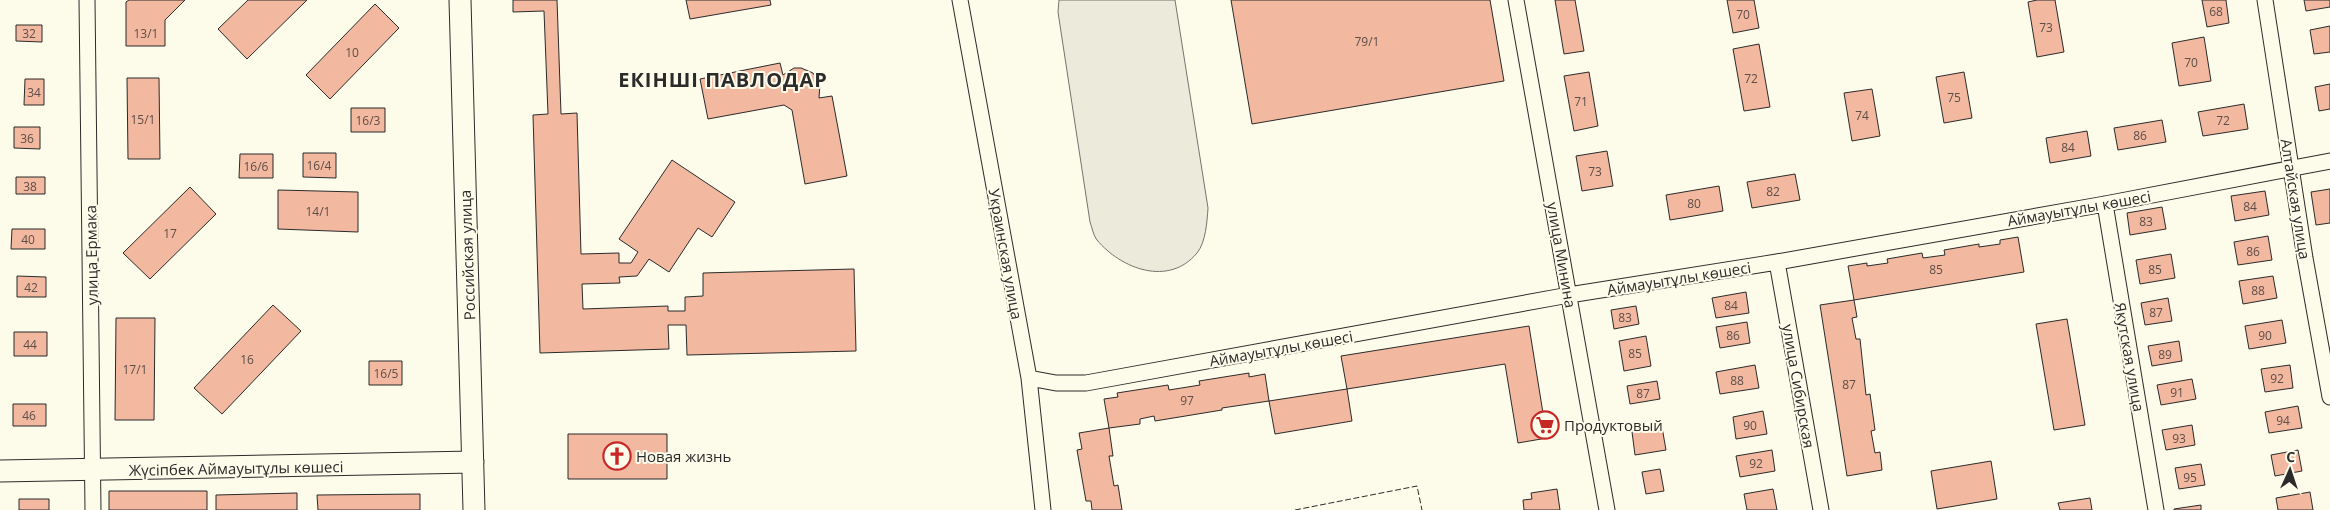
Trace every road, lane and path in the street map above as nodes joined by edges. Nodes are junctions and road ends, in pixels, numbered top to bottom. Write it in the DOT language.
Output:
graph roads {
  1 [pos="87,0"];
  2 [pos="460,0"];
  3 [pos="960,0"];
  4 [pos="1516,0"];
  5 [pos="2264,0"];
  6 [pos="2330,161"];
  7 [pos="2291,169"];
  8 [pos="2105,204"];
  9 [pos="1777,262"];
  10 [pos="1569,296"];
  11 [pos="1028,378"];
  12 [pos="2330,397"];
  13 [pos="473,462"];
  14 [pos="0,471"];
  15 [pos="93,471"];
  16 [pos="93,510"];
  17 [pos="474,510"];
  18 [pos="1043,510"];
  19 [pos="1607,510"];
  20 [pos="1821,510"];
  21 [pos="2156,510"];
  1 -- 15 [label="street, улица Ермака"];
  2 -- 13 [label="street, Российская улица"];
  3 -- 11 [label="street, Украинская улица"];
  4 -- 10 [label="street, улица Минина"];
  5 -- 7 [label="street, Алтайская улица"];
  6 -- 7 [label="street, Аймауытұлы көшесі"];
  7 -- 8 [label="street, Аймауытұлы көшесі"];
  7 -- 12 [label="street, Алтайская улица"];
  8 -- 9 [label="street, Аймауытұлы көшесі"];
  8 -- 21 [label="street, Якутская улица"];
  9 -- 10 [label="street, Аймауытұлы көшесі"];
  9 -- 20 [label="street, улица Сибирская"];
  10 -- 11 [label="street, Аймауытұлы көшесі"];
  10 -- 19 [label="street, улица Минина"];
  11 -- 18 [label="street, Украинская улица"];
  13 -- 15 [label="street, Жүсіпбек Аймауытұлы көшесі"];
  13 -- 17 [label="street, Российская улица"];
  14 -- 15 [label="street, Жүсіпбек Аймауытұлы көшесі"];
  15 -- 16 [label="street, улица Ермака"];
}
